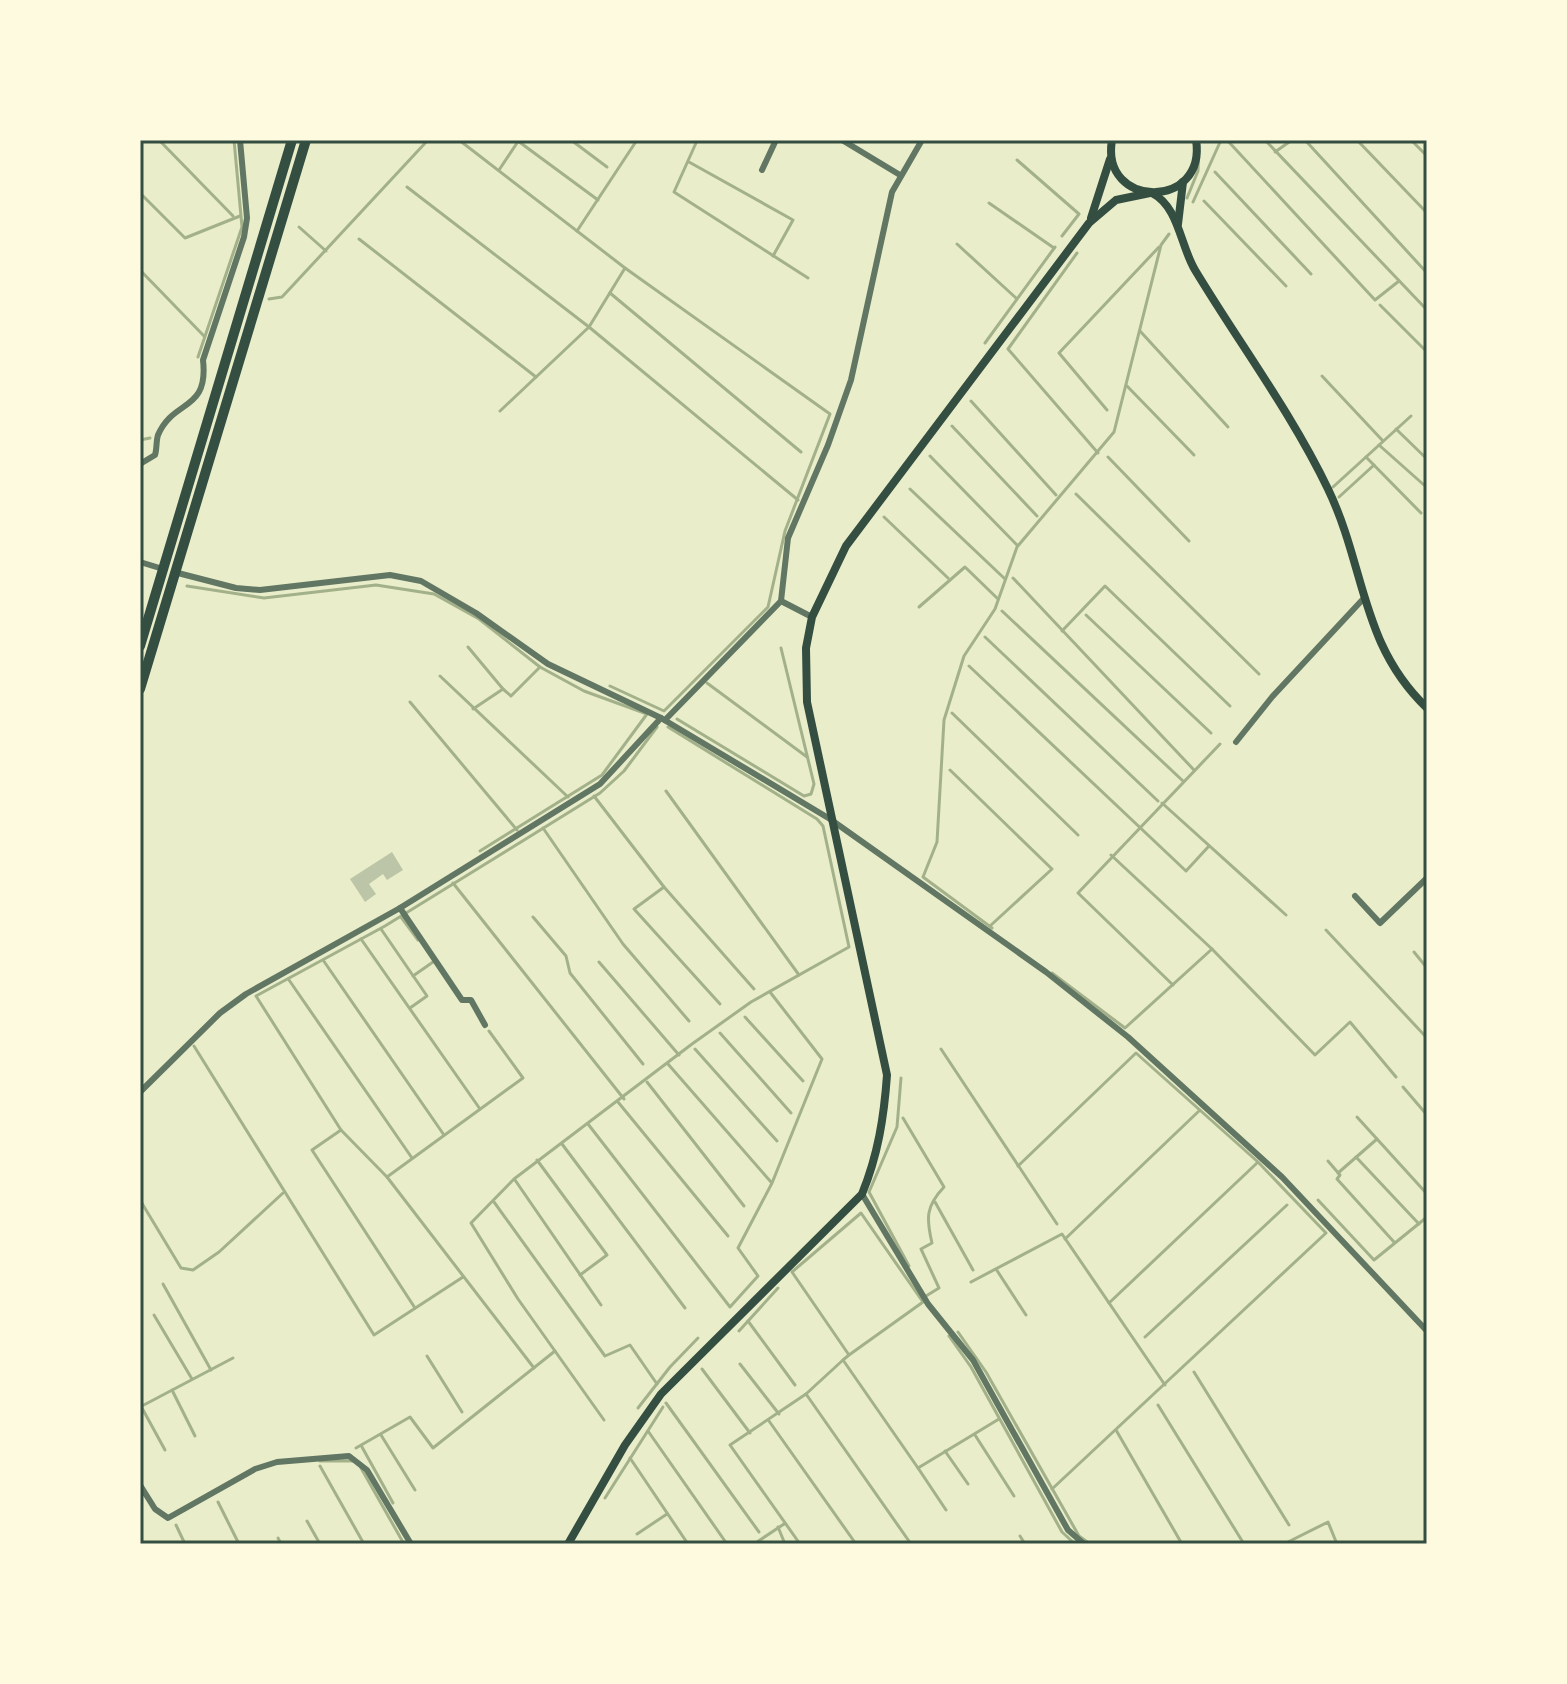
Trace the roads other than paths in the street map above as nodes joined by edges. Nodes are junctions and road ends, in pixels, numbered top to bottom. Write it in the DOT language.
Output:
graph roads {
  1 [pos="240,140"];
  2 [pos="292,140"];
  3 [pos="306,140"];
  4 [pos="776,140"];
  5 [pos="842,140"];
  6 [pos="922,140"];
  7 [pos="1196,140"];
  8 [pos="1111,145"];
  9 [pos="762,170"];
  10 [pos="900,175"];
  11 [pos="1184,181"];
  12 [pos="1151,193"];
  13 [pos="1089,223"];
  14 [pos="1177,228"];
  15 [pos="140,464"];
  16 [pos="140,562"];
  17 [pos="1365,597"];
  18 [pos="781,601"];
  19 [pos="812,617"];
  20 [pos="140,646"];
  21 [pos="140,689"];
  22 [pos="1427,708"];
  23 [pos="663,719"];
  24 [pos="1236,742"];
  25 [pos="830,819"];
  26 [pos="1427,878"];
  27 [pos="1355,896"];
  28 [pos="400,908"];
  29 [pos="485,1025"];
  30 [pos="140,1092"];
  31 [pos="862,1194"];
  32 [pos="1427,1331"];
  33 [pos="140,1485"];
  34 [pos="411,1544"];
  35 [pos="568,1544"];
  36 [pos="1084,1544"];
  1 -- 15 [label="street"];
  2 -- 20 [label="highway"];
  3 -- 21 [label="highway"];
  4 -- 9 [label="street"];
  5 -- 10 [label="street"];
  6 -- 10 [label="street"];
  7 -- 11 [label="main road"];
  8 -- 12 [label="main road"];
  8 -- 13 [label="main road"];
  10 -- 18 [label="street"];
  11 -- 12 [label="main road"];
  11 -- 14 [label="main road"];
  12 -- 13 [label="main road"];
  12 -- 14 [label="main road"];
  13 -- 19 [label="main road"];
  14 -- 17 [label="main road"];
  16 -- 23 [label="street"];
  17 -- 22 [label="main road"];
  17 -- 24 [label="street"];
  18 -- 19 [label="street"];
  18 -- 23 [label="street"];
  19 -- 25 [label="main road"];
  23 -- 25 [label="street"];
  23 -- 28 [label="street"];
  25 -- 31 [label="main road"];
  25 -- 32 [label="street"];
  26 -- 27 [label="street"];
  28 -- 29 [label="street"];
  28 -- 30 [label="street"];
  31 -- 35 [label="main road"];
  31 -- 36 [label="street"];
  33 -- 34 [label="street"];
}
